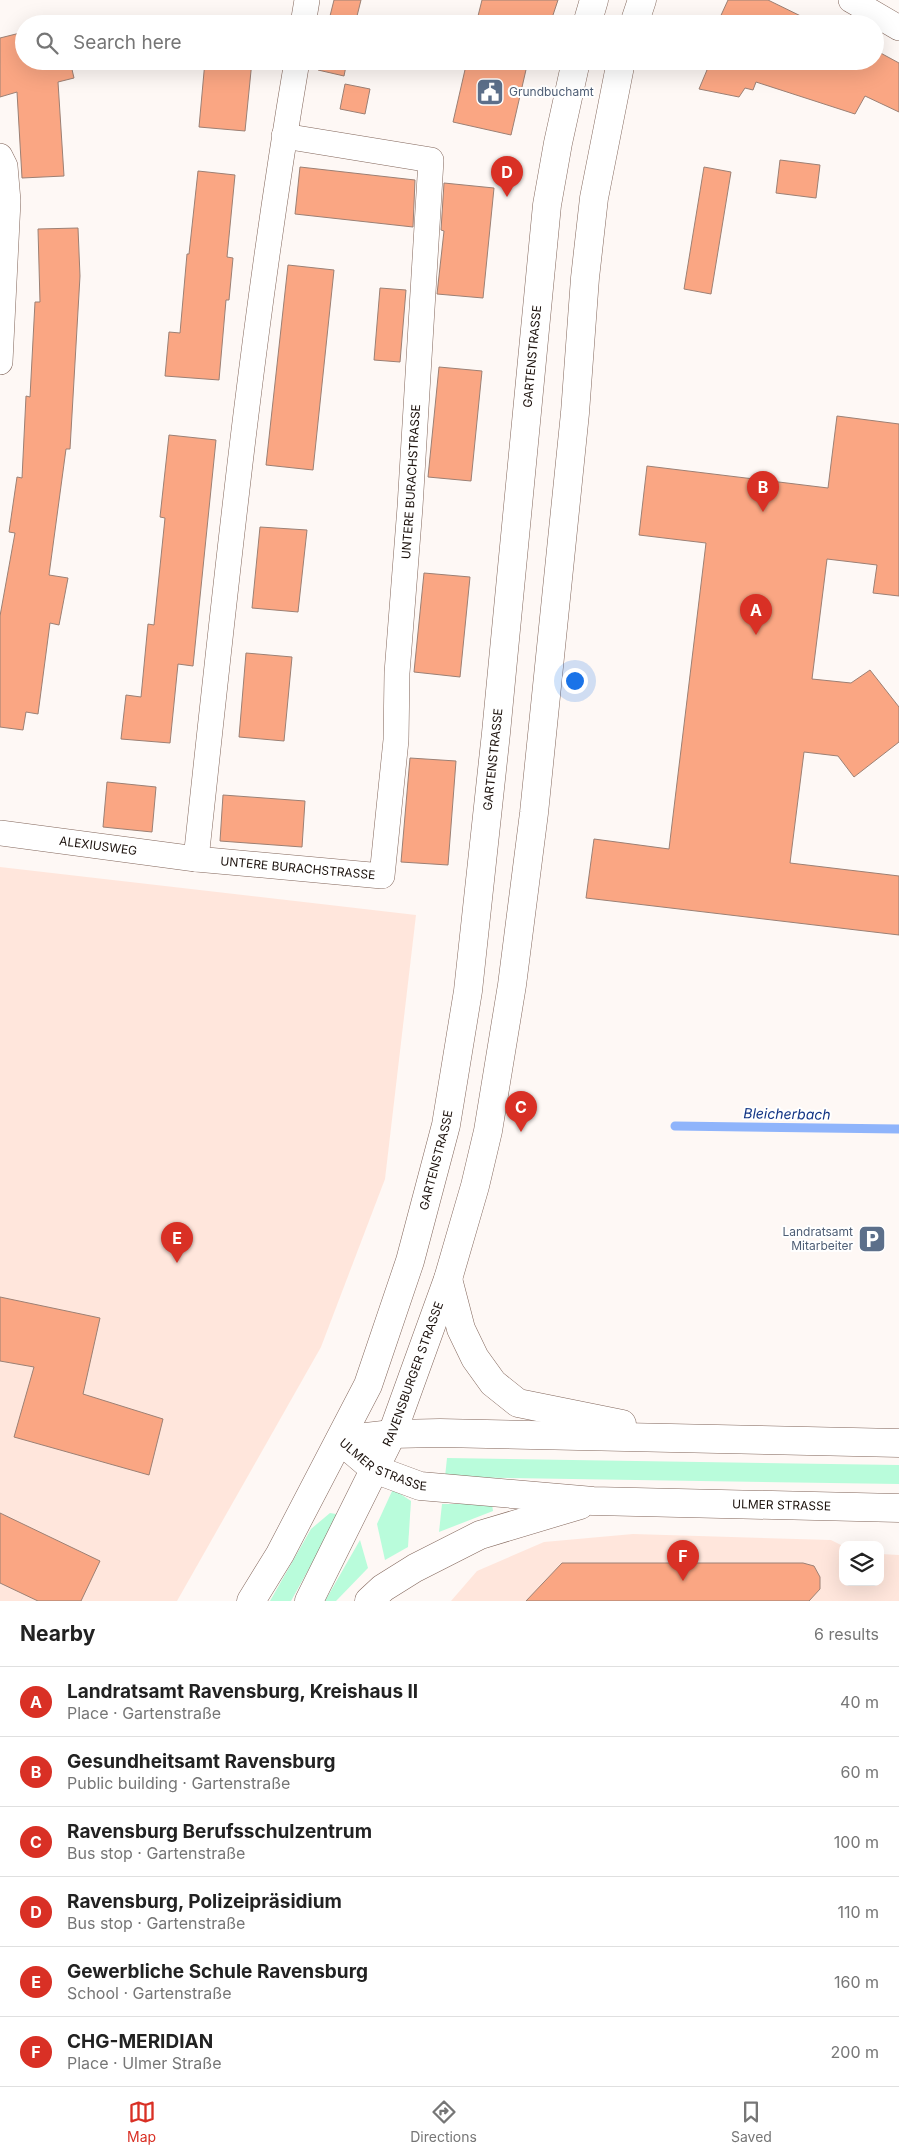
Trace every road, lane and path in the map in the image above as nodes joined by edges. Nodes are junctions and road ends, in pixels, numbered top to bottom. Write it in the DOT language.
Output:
graph roads {
  1 [pos="307,0"];
  2 [pos="594,0"];
  3 [pos="642,0"];
  4 [pos="851,0"];
  5 [pos="304,15"];
  6 [pos="590,15"];
  7 [pos="637,15"];
  8 [pos="877,15"];
  9 [pos="884,19"];
  10 [pos="899,28"];
  11 [pos="295,70"];
  12 [pos="574,70"];
  13 [pos="619,70"];
  14 [pos="284,136"];
  15 [pos="0,156"];
  16 [pos="0,362"];
  17 [pos="0,833"];
  18 [pos="196,859"];
  19 [pos="448,1279"];
  20 [pos="392,1434"];
  21 [pos="689,1438"];
  22 [pos="340,1440"];
  23 [pos="899,1443"];
  24 [pos="374,1469"];
  25 [pos="593,1501"];
  26 [pos="899,1508"];
  27 [pos="899,1514"];
  28 [pos="251,1601"];
  29 [pos="309,1601"];
  30 [pos="369,1601"];
  1 -- 5 [label="street"];
  2 -- 6 [label="main road"];
  3 -- 7 [label="main road"];
  4 -- 8 [label="street"];
  9 -- 10 [label="street"];
  11 -- 14 [label="street"];
  12 -- 22 [label="main road, GARTENSTRASSE"];
  13 -- 19 [label="main road"];
  14 -- 18 [label="street"];
  14 -- 18 [label="street, UNTERE BURACHSTRASSE"];
  15 -- 16 [label="street"];
  17 -- 18 [label="street, ALEXIUSWEG"];
  19 -- 20 [label="main road, RAVENSBURGER STRASSE"];
  19 -- 21 [label="main road"];
  20 -- 21 [label="main road, ULMER STRASSE"];
  20 -- 22 [label="main road, ULMER STRASSE"];
  20 -- 24 [label="main road, RAVENSBURGER STRASSE"];
  21 -- 23 [label="main road, ULMER STRASSE"];
  22 -- 24 [label="main road, ULMER STRASSE"];
  22 -- 28 [label="main road"];
  24 -- 25 [label="main road, ULMER STRASSE"];
  24 -- 29 [label="main road, RAVENSBURGER STRASSE"];
  25 -- 26 [label="main road, ULMER STRASSE"];
  25 -- 30 [label="main road"];
  26 -- 27 [label="street"];
}
